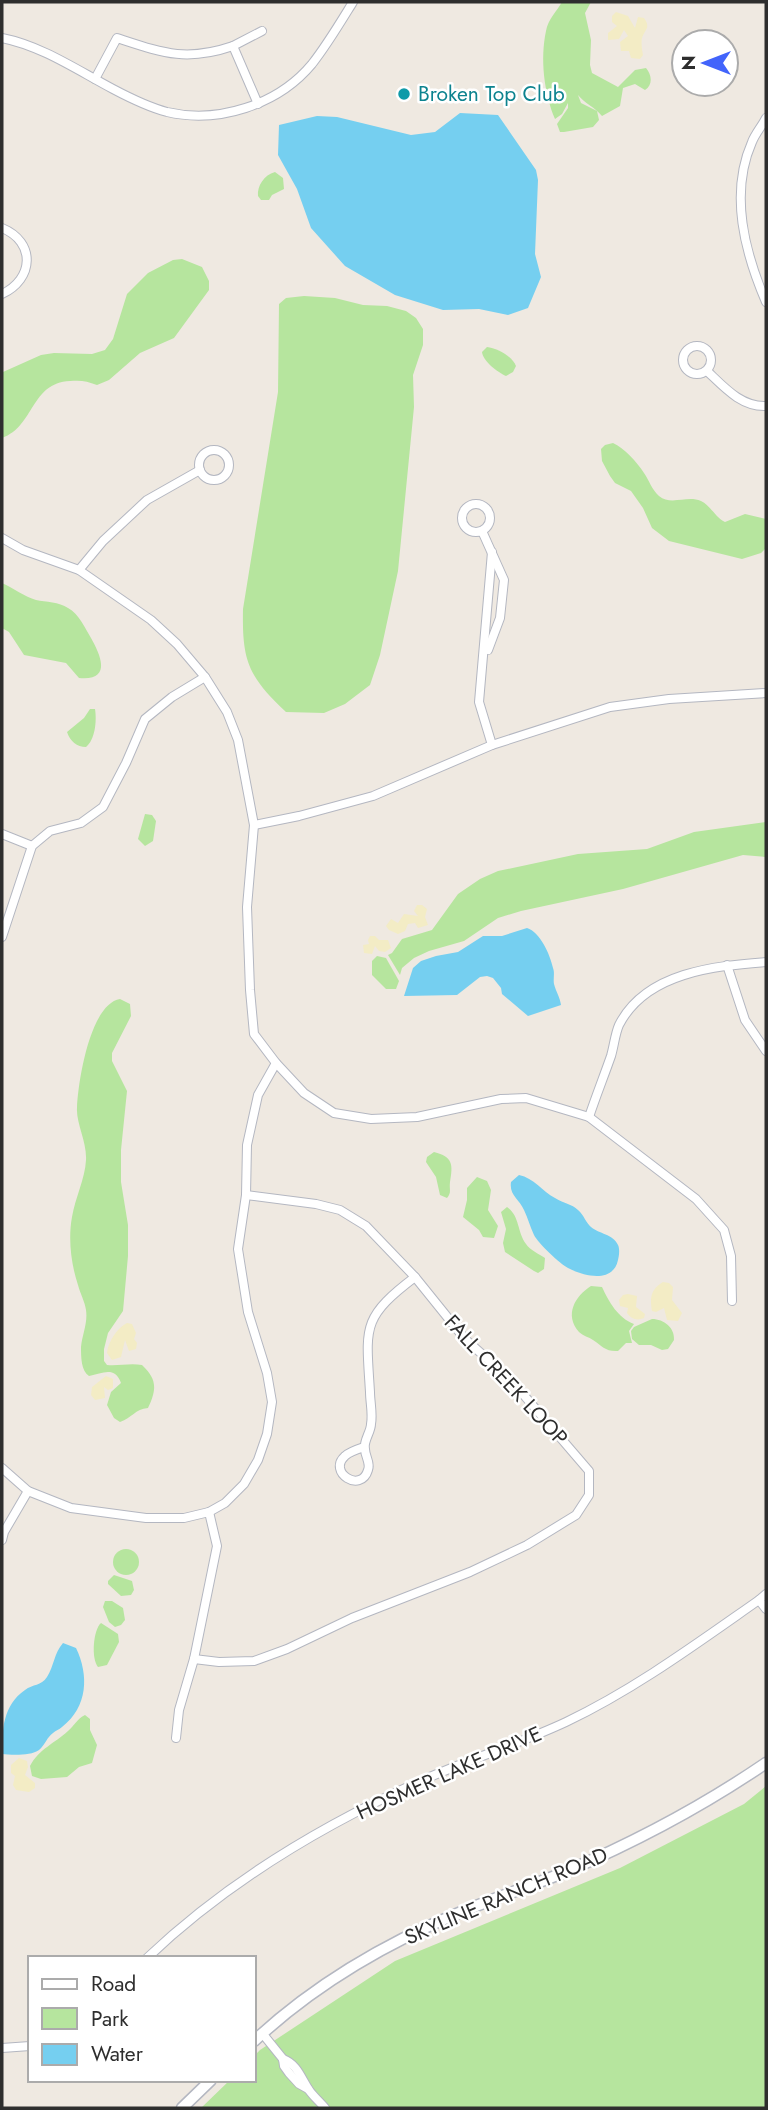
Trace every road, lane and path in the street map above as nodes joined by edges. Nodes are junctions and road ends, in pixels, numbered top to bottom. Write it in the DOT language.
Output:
graph roads {
  1 [pos="353,2"];
  2 [pos="262,31"];
  3 [pos="2,38"];
  4 [pos="233,46"];
  5 [pos="95,79"];
  6 [pos="258,104"];
  7 [pos="766,118"];
  8 [pos="2,228"];
  9 [pos="2,294"];
  10 [pos="766,302"];
  11 [pos="707,371"];
  12 [pos="766,406"];
  13 [pos="200,470"];
  14 [pos="482,531"];
  15 [pos="2,538"];
  16 [pos="492,552"];
  17 [pos="79,570"];
  18 [pos="485,660"];
  19 [pos="205,677"];
  20 [pos="766,693"];
  21 [pos="492,745"];
  22 [pos="254,825"];
  23 [pos="2,834"];
  24 [pos="32,846"];
  25 [pos="2,937"];
  26 [pos="766,962"];
  27 [pos="727,965"];
  28 [pos="766,1051"];
  29 [pos="275,1063"];
  30 [pos="589,1117"];
  31 [pos="246,1195"];
  32 [pos="415,1276"];
  33 [pos="732,1301"];
  34 [pos="364,1447"];
  35 [pos="2,1468"];
  36 [pos="28,1491"];
  37 [pos="209,1512"];
  38 [pos="2,1541"];
  39 [pos="766,1594"];
  40 [pos="759,1600"];
  41 [pos="766,1609"];
  42 [pos="194,1659"];
  43 [pos="176,1738"];
  44 [pos="766,1763"];
  45 [pos="149,1956"];
  46 [pos="258,2037"];
  47 [pos="28,2046"];
  48 [pos="2,2048"];
  49 [pos="209,2082"];
  50 [pos="182,2108"];
  51 [pos="325,2108"];
  1 -- 6 [label="street"];
  2 -- 4 [label="street"];
  3 -- 5 [label="street"];
  4 -- 5 [label="street"];
  4 -- 6 [label="street"];
  5 -- 6 [label="street"];
  7 -- 10 [label="street"];
  8 -- 9 [label="street"];
  11 -- 12 [label="street"];
  13 -- 17 [label="street"];
  14 -- 16 [label="street"];
  15 -- 17 [label="street"];
  16 -- 18 [label="street"];
  16 -- 18 [label="street"];
  17 -- 19 [label="street"];
  18 -- 21 [label="street"];
  19 -- 22 [label="street"];
  19 -- 24 [label="street"];
  20 -- 21 [label="street"];
  21 -- 22 [label="street"];
  22 -- 29 [label="street"];
  23 -- 24 [label="street"];
  24 -- 25 [label="street"];
  26 -- 27 [label="street"];
  27 -- 28 [label="street"];
  27 -- 30 [label="street"];
  29 -- 30 [label="street"];
  29 -- 31 [label="street"];
  30 -- 33 [label="street"];
  31 -- 32 [label="street, FALL CREEK LOOP"];
  31 -- 37 [label="street"];
  32 -- 34 [label="street"];
  32 -- 42 [label="street, FALL CREEK LOOP"];
  34 -- 34 [label="street"];
  35 -- 36 [label="street"];
  36 -- 37 [label="street"];
  36 -- 38 [label="street"];
  37 -- 42 [label="street"];
  39 -- 40 [label="street, HOSMER LAKE DRIVE"];
  40 -- 41 [label="street"];
  40 -- 45 [label="street, HOSMER LAKE DRIVE"];
  42 -- 43 [label="street"];
  44 -- 46 [label="street, SKYLINE RANCH ROAD"];
  46 -- 51 [label="street"];
  47 -- 48 [label="street"];
  49 -- 50 [label="street"];
}
